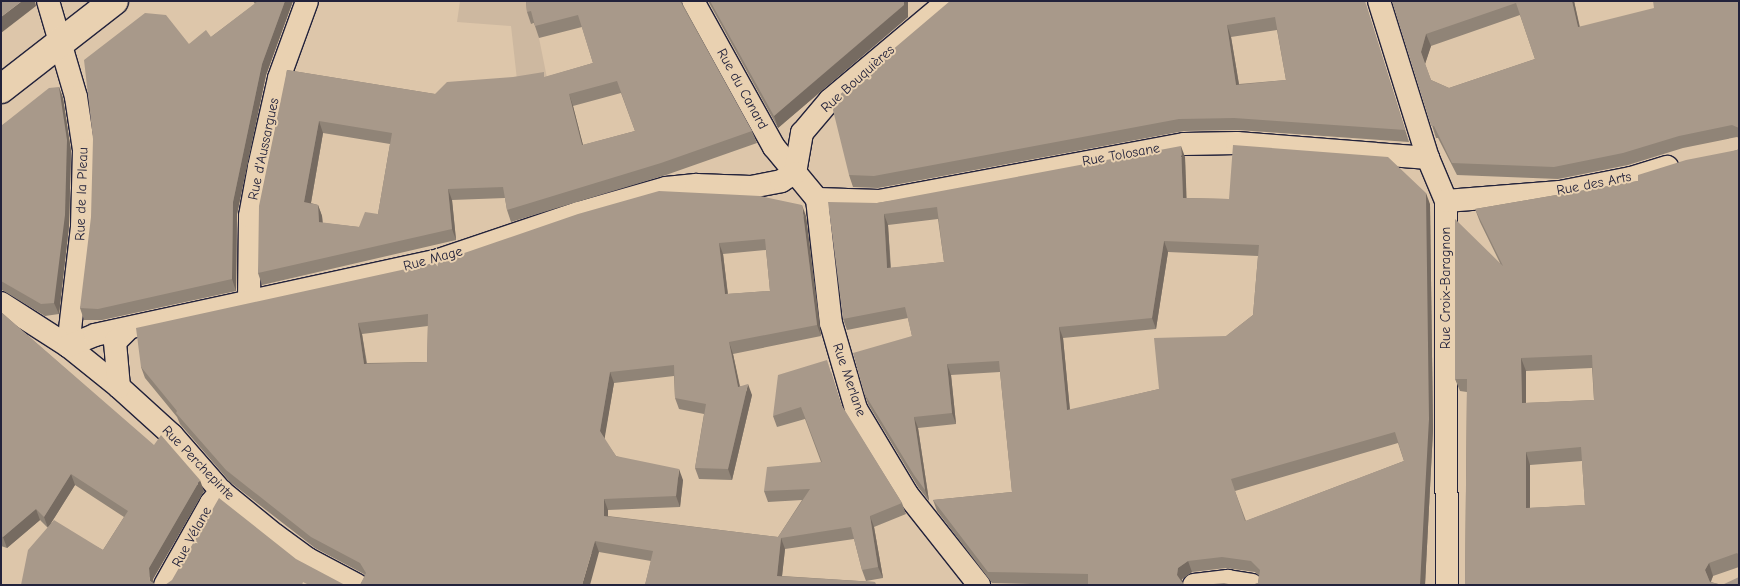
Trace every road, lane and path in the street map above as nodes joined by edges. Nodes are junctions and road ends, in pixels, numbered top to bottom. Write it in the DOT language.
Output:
graph roads {
  1 [pos="48,1"];
  2 [pos="114,1"];
  3 [pos="307,1"];
  4 [pos="693,1"];
  5 [pos="948,1"];
  6 [pos="1379,1"];
  7 [pos="60,44"];
  8 [pos="1,89"];
  9 [pos="1428,158"];
  10 [pos="1687,160"];
  11 [pos="795,173"];
  12 [pos="817,199"];
  13 [pos="1446,201"];
  14 [pos="249,302"];
  15 [pos="1,303"];
  16 [pos="127,330"];
  17 [pos="68,346"];
  18 [pos="120,388"];
  19 [pos="221,491"];
  20 [pos="346,582"];
  21 [pos="165,585"];
  22 [pos="979,585"];
  23 [pos="1194,585"];
  24 [pos="1252,585"];
  25 [pos="1447,585"];
  1 -- 7 [label="street, Rue de la Pleau"];
  2 -- 7 [label="street"];
  3 -- 14 [label="street, Rue d'Aussargues"];
  4 -- 11 [label="street, Rue du Canard"];
  5 -- 11 [label="street, Rue Bouquières"];
  6 -- 9 [label="street, Rue Croix-Baragnon"];
  7 -- 8 [label="street"];
  7 -- 17 [label="street, Rue de la Pleau"];
  9 -- 12 [label="street, Rue Tolosane"];
  9 -- 13 [label="street, Rue Croix-Baragnon"];
  10 -- 13 [label="street, Rue des Arts"];
  11 -- 12 [label="street, Rue du Canard"];
  11 -- 14 [label="street, Rue Mage"];
  12 -- 22 [label="street, Rue Merlane"];
  13 -- 25 [label="street, Rue Croix-Baragnon"];
  14 -- 16 [label="street, Rue Mage"];
  15 -- 17 [label="street, Rue Perchepinte"];
  16 -- 17 [label="street, Rue Mage"];
  16 -- 18 [label="street"];
  17 -- 18 [label="street, Rue Perchepinte"];
  18 -- 19 [label="street, Rue Perchepinte"];
  19 -- 20 [label="street, Rue Perchepinte"];
  19 -- 21 [label="street, Rue Vélane"];
  23 -- 24 [label="street"];
}
